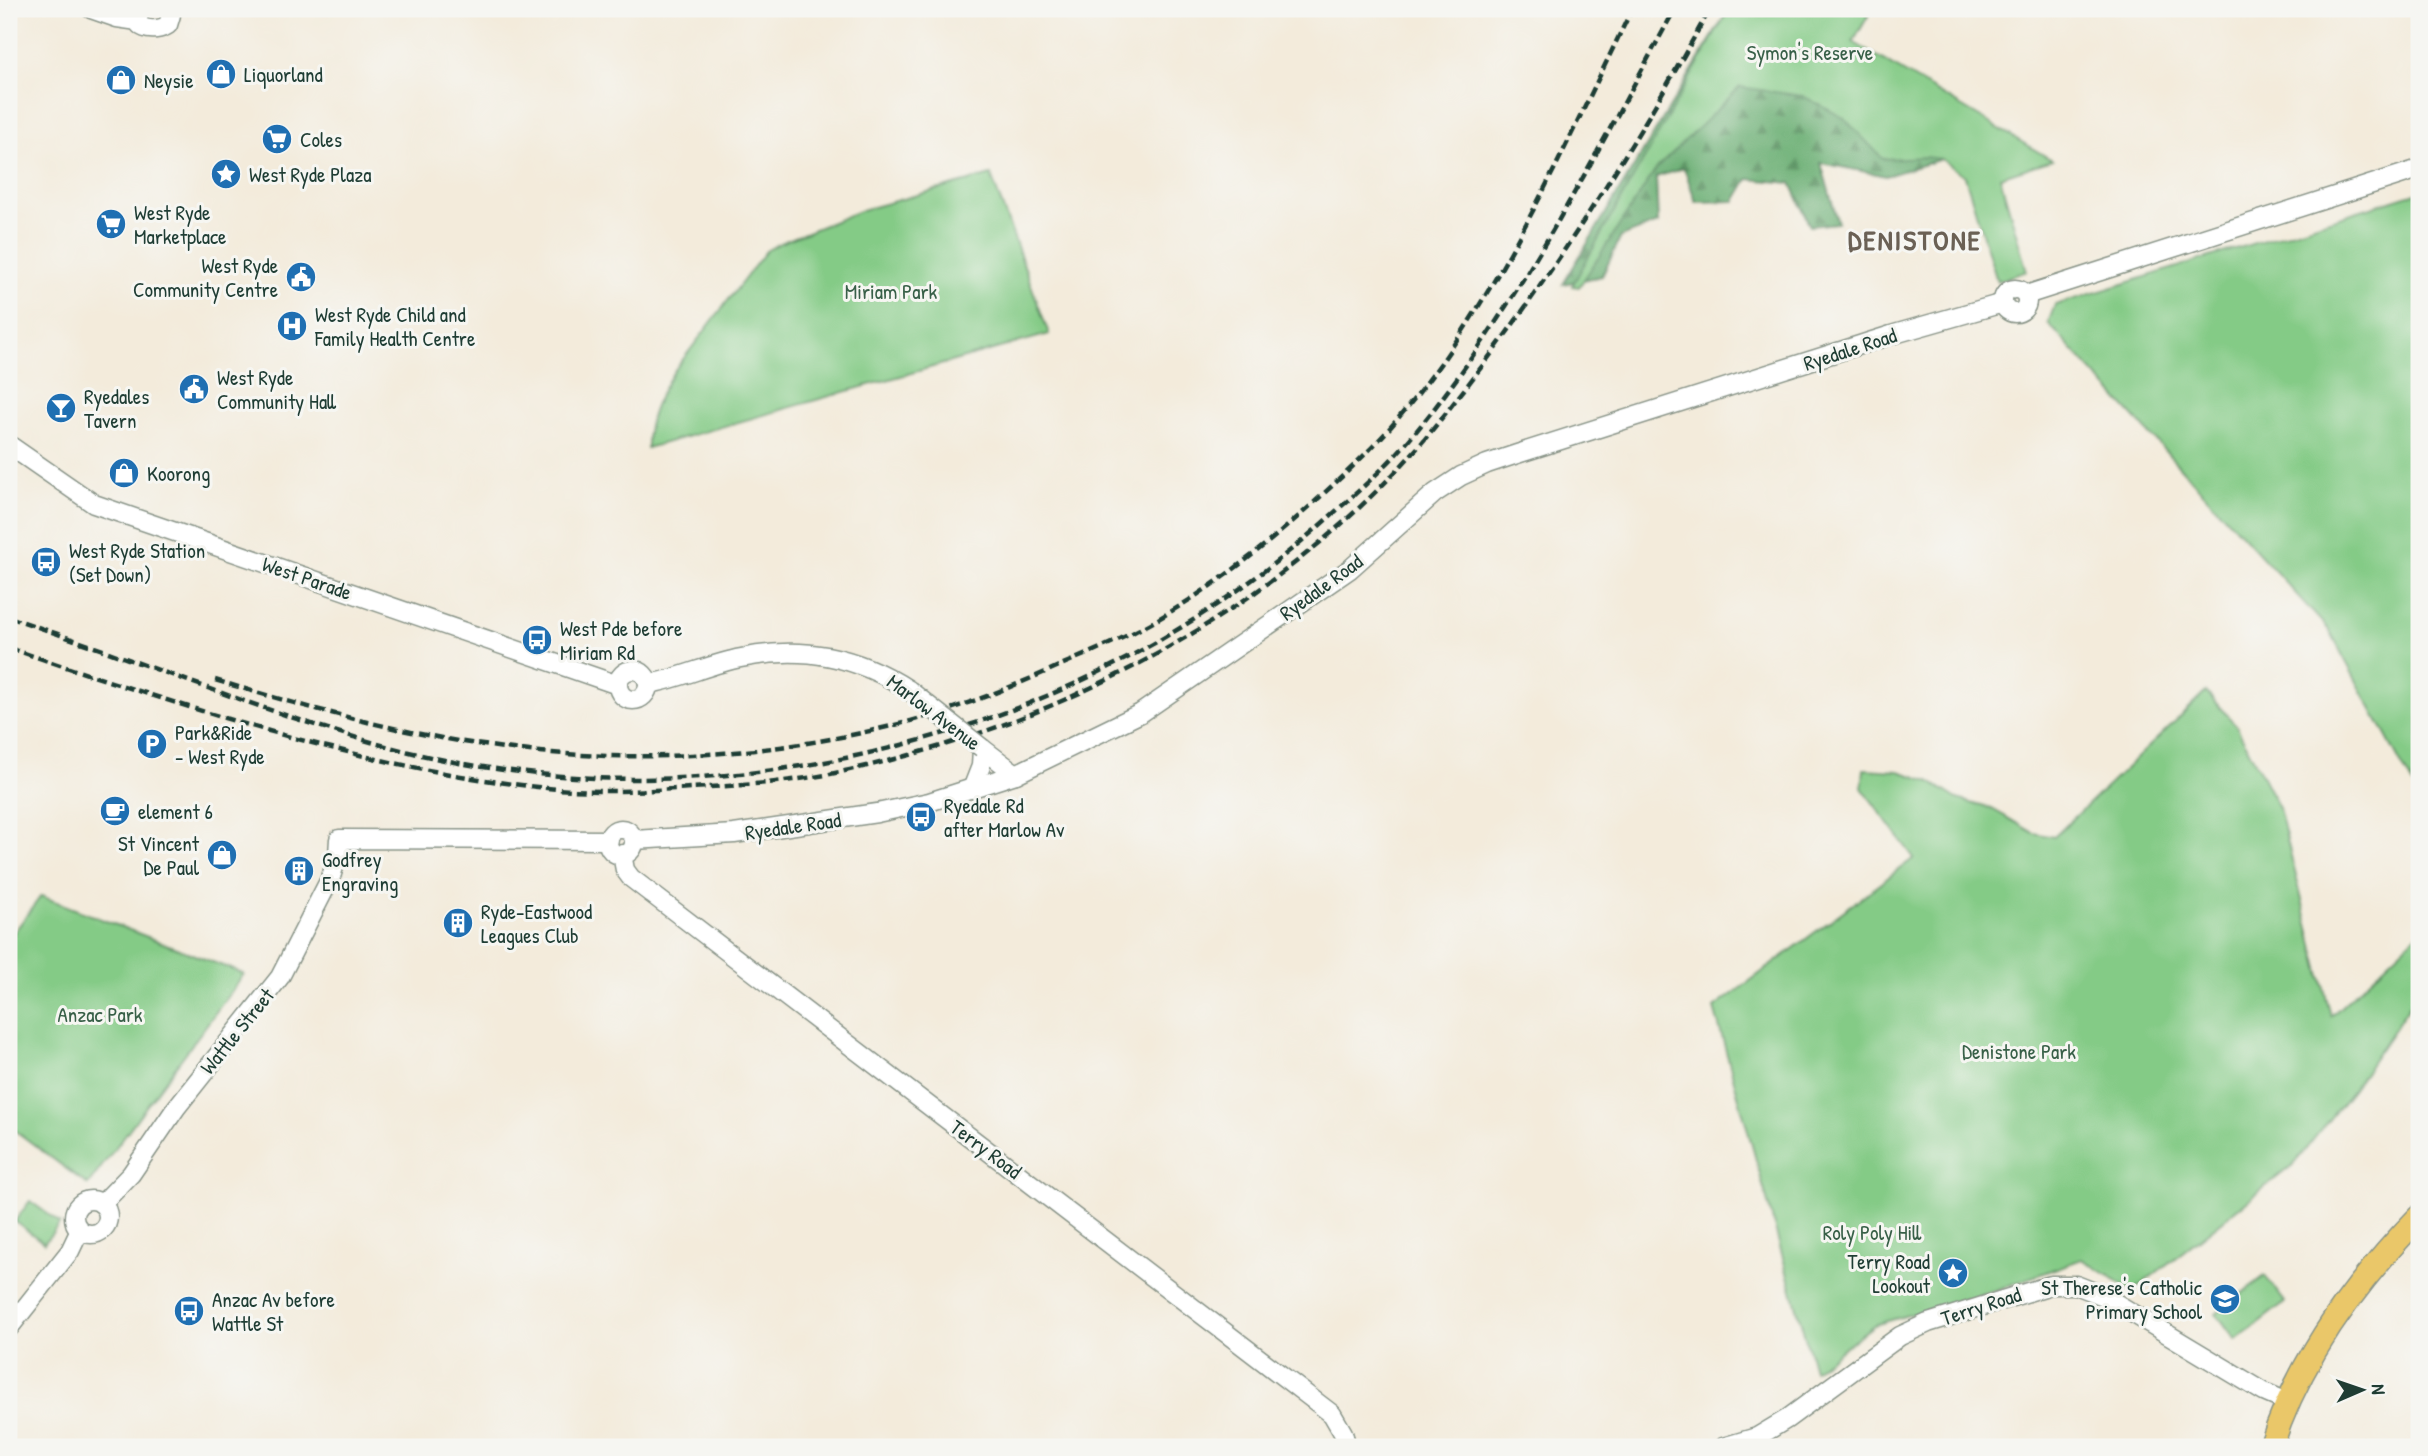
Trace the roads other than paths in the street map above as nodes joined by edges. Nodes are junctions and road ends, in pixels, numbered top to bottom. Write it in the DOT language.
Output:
graph roads {
  1 [pos="92,9"];
  2 [pos="175,11"];
  3 [pos="140,15"];
  4 [pos="2419,169"];
  5 [pos="9,445"];
  6 [pos="648,684"];
  7 [pos="982,748"];
  8 [pos="1016,774"];
  9 [pos="972,789"];
  10 [pos="608,840"];
  11 [pos="634,840"];
  12 [pos="622,855"];
  13 [pos="2419,1217"];
  14 [pos="9,1328"];
  15 [pos="2287,1402"];
  16 [pos="1347,1447"];
  17 [pos="1723,1447"];
  18 [pos="2271,1447"];
  1 -- 3 [label="street"];
  2 -- 3 [label="street"];
  4 -- 8 [label="street, Ryedale Road"];
  5 -- 6 [label="street, West Parade"];
  6 -- 7 [label="street, Marlow Avenue, bridge"];
  7 -- 8 [label="street, Marlow Avenue"];
  7 -- 9 [label="street"];
  8 -- 9 [label="street, Ryedale Road"];
  9 -- 11 [label="street, Ryedale Road"];
  10 -- 11 [label="street"];
  10 -- 12 [label="street"];
  10 -- 14 [label="street, Wattle Street"];
  11 -- 12 [label="street"];
  12 -- 16 [label="street, Terry Road"];
  13 -- 15 [label="main road"];
  15 -- 17 [label="street, Terry Road"];
  15 -- 18 [label="main road"];
}
